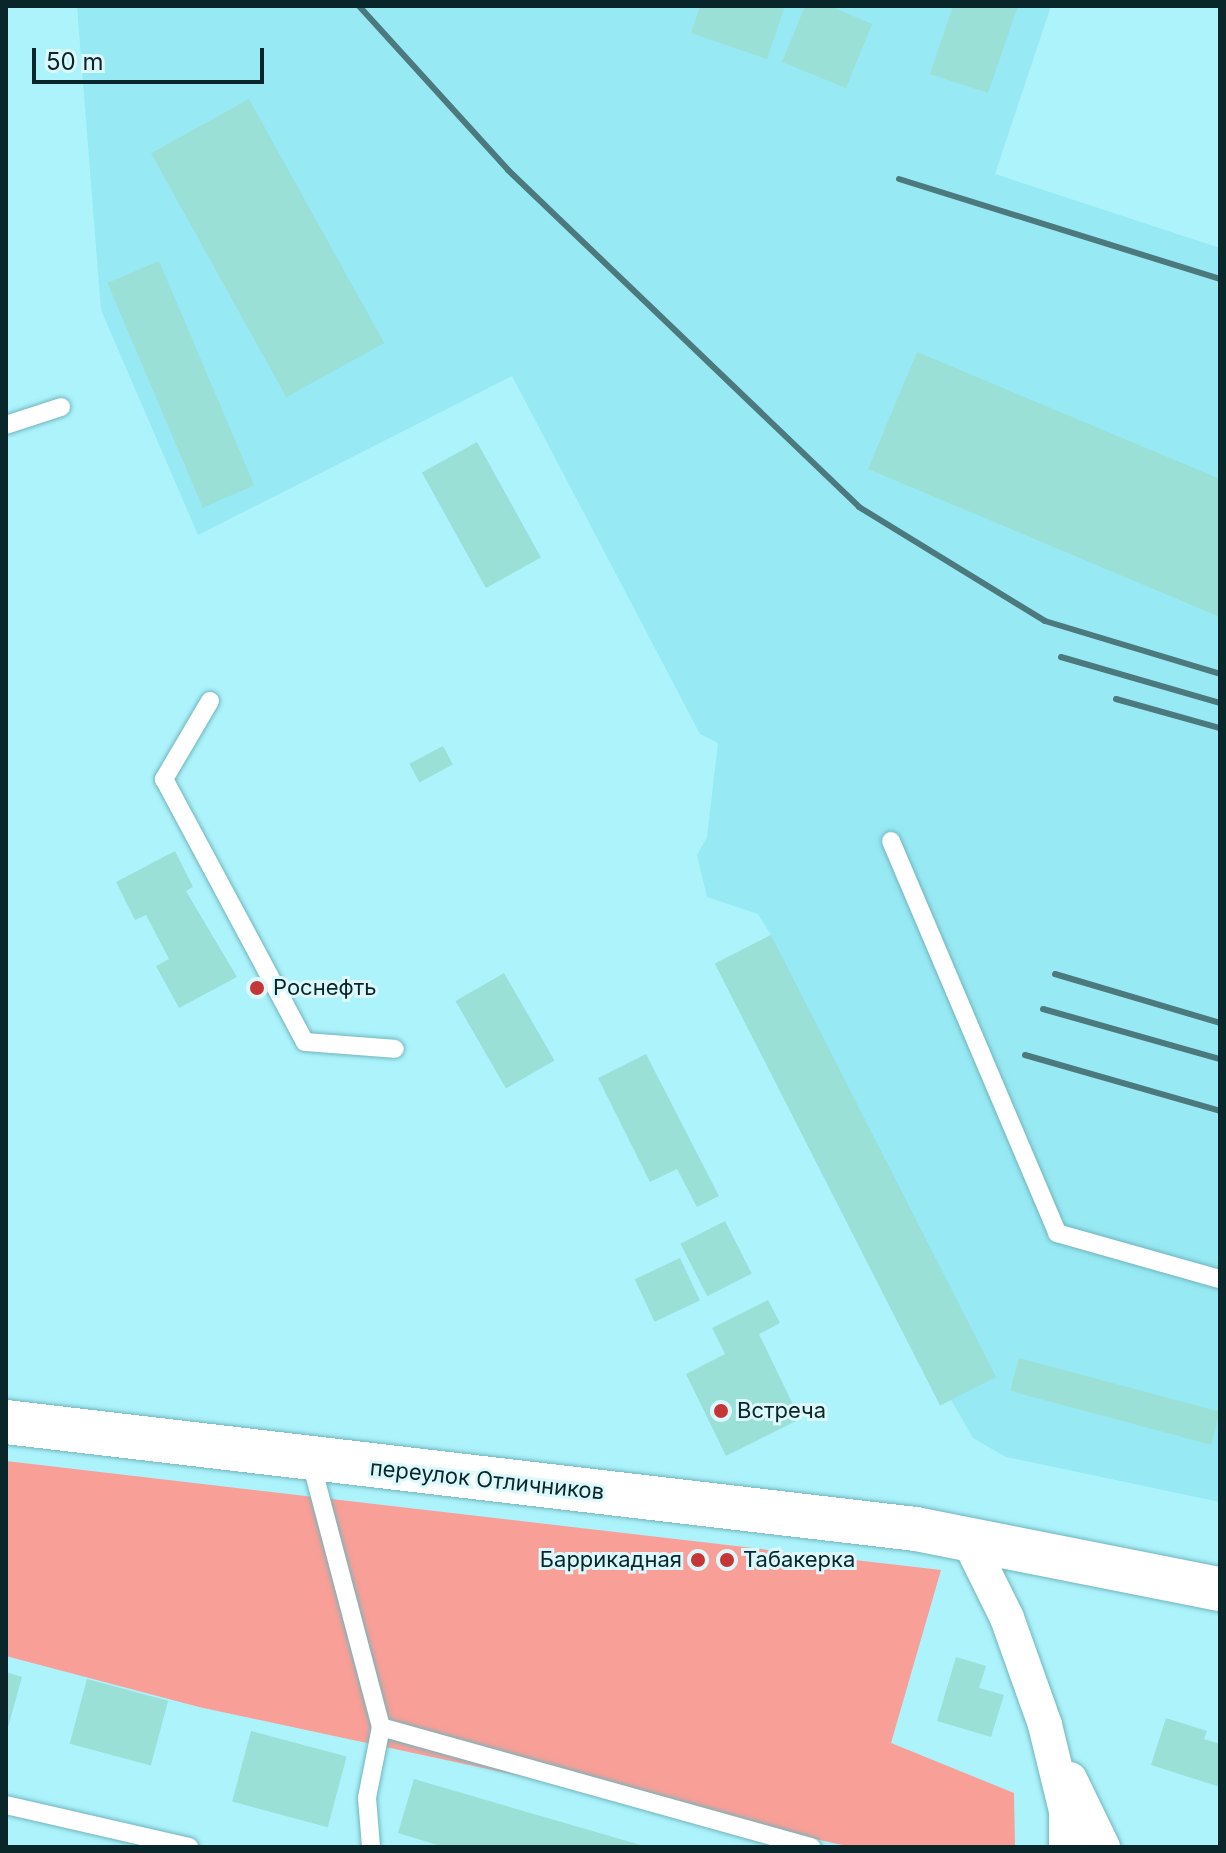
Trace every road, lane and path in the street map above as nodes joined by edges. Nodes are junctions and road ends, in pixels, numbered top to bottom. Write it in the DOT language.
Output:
graph roads {
  1 [pos="61,407"];
  2 [pos="6,425"];
  3 [pos="210,701"];
  4 [pos="891,841"];
  5 [pos="395,1049"];
  6 [pos="1220,1279"];
  7 [pos="6,1422"];
  8 [pos="311,1462"];
  9 [pos="968,1539"];
  10 [pos="1220,1589"];
  11 [pos="1045,1725"];
  12 [pos="381,1727"];
  13 [pos="6,1805"];
  14 [pos="189,1847"];
  15 [pos="371,1847"];
  16 [pos="812,1847"];
  17 [pos="1066,1847"];
  18 [pos="1103,1847"];
  1 -- 2 [label="lane"];
  3 -- 5 [label="lane"];
  4 -- 6 [label="lane"];
  7 -- 8 [label="main road, переулок Отличников"];
  8 -- 9 [label="main road, переулок Отличников"];
  8 -- 12 [label="lane"];
  9 -- 10 [label="main road, переулок Отличников"];
  9 -- 11 [label="street"];
  11 -- 17 [label="street"];
  11 -- 18 [label="street"];
  12 -- 15 [label="lane"];
  12 -- 16 [label="lane"];
  13 -- 14 [label="lane"];
}
